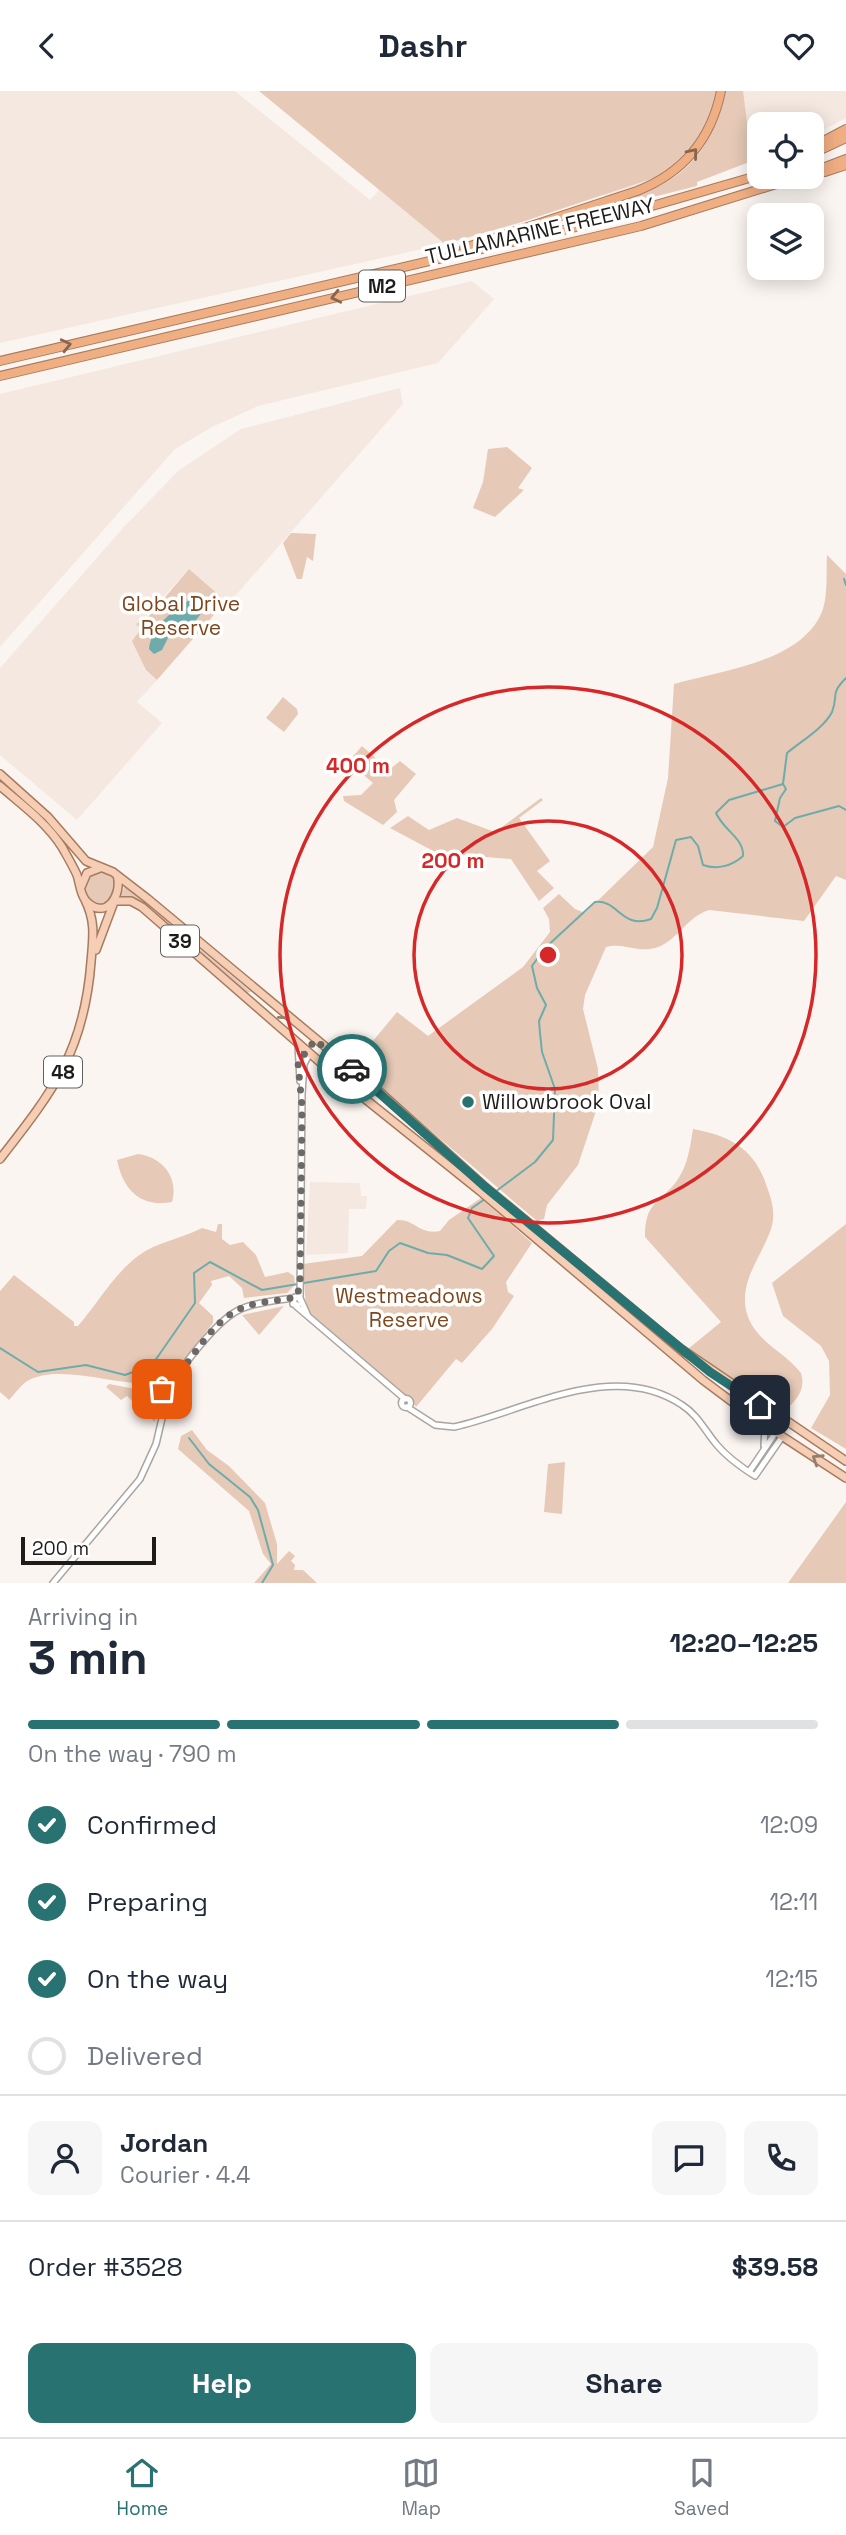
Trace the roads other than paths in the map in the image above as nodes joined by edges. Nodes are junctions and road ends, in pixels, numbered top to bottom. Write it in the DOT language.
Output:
graph roads {
  1 [pos="721,91"];
  2 [pos="846,129"];
  3 [pos="846,138"];
  4 [pos="824,141"];
  5 [pos="824,148"];
  6 [pos="846,159"];
  7 [pos="846,165"];
  8 [pos="824,169"];
  9 [pos="824,171"];
  10 [pos="747,174"];
  11 [pos="747,179"];
  12 [pos="760,189"];
  13 [pos="679,200"];
  14 [pos="424,261"];
  15 [pos="0,361"];
  16 [pos="0,376"];
  17 [pos="0,774"];
  18 [pos="0,786"];
  19 [pos="104,868"];
  20 [pos="116,874"];
  21 [pos="81,890"];
  22 [pos="85,900"];
  23 [pos="114,901"];
  24 [pos="91,970"];
  25 [pos="256,990"];
  26 [pos="240,995"];
  27 [pos="273,1022"];
  28 [pos="317,1042"];
  29 [pos="298,1044"];
  30 [pos="308,1052"];
  31 [pos="301,1063"];
  32 [pos="329,1070"];
  33 [pos="381,1093"];
  34 [pos="365,1100"];
  35 [pos="385,1116"];
  36 [pos="439,1147"];
  37 [pos="437,1157"];
  38 [pos="0,1159"];
  39 [pos="482,1189"];
  40 [pos="500,1204"];
  41 [pos="297,1301"];
  42 [pos="783,1420"];
  43 [pos="791,1425"];
  44 [pos="765,1426"];
  45 [pos="779,1435"];
  46 [pos="764,1449"];
  47 [pos="846,1461"];
  48 [pos="752,1473"];
  49 [pos="846,1478"];
  50 [pos="53,1583"];
  14 -- 1 [label="highway, one-way"];
  2 -- 4 [label="highway"];
  3 -- 5 [label="highway"];
  6 -- 8 [label="highway"];
  7 -- 9 [label="highway"];
  10 -- 13 [label="highway"];
  11 -- 13 [label="highway, TULLAMARINE FREEWAY / M2"];
  12 -- 16 [label="highway, TULLAMARINE FREEWAY / M2, one-way"];
  13 -- 14 [label="highway, TULLAMARINE FREEWAY / M2"];
  15 -- 14 [label="highway, TULLAMARINE FREEWAY / M2, one-way"];
  17 -- 19 [label="main road, 39"];
  18 -- 21 [label="main road"];
  19 -- 20 [label="main road, 39"];
  19 -- 21 [label="main road"];
  20 -- 23 [label="main road"];
  20 -- 25 [label="main road, 39"];
  21 -- 22 [label="main road"];
  22 -- 23 [label="main road, 39"];
  22 -- 24 [label="main road, 48"];
  23 -- 24 [label="main road, 48"];
  23 -- 26 [label="main road, 39"];
  24 -- 38 [label="main road, 48"];
  25 -- 26 [label="main road"];
  25 -- 27 [label="main road"];
  25 -- 28 [label="main road, 39, one-way"];
  26 -- 27 [label="main road, 39"];
  27 -- 29 [label="main road, 39"];
  28 -- 30 [label="main road"];
  28 -- 33 [label="main road, 39"];
  29 -- 30 [label="main road, 39"];
  29 -- 31 [label="street"];
  30 -- 31 [label="street"];
  30 -- 32 [label="main road, 39"];
  31 -- 32 [label="street"];
  31 -- 41 [label="street"];
  32 -- 34 [label="main road, 39"];
  33 -- 34 [label="main road"];
  33 -- 35 [label="main road"];
  33 -- 36 [label="main road, 39"];
  34 -- 35 [label="main road, 39"];
  35 -- 37 [label="main road, 39"];
  36 -- 37 [label="main road"];
  36 -- 39 [label="main road, 39"];
  37 -- 39 [label="main road, 39"];
  39 -- 40 [label="main road, 39"];
  40 -- 42 [label="main road, 39"];
  40 -- 44 [label="main road, 39"];
  41 -- 48 [label="street"];
  41 -- 50 [label="street"];
  42 -- 43 [label="main road, 39"];
  42 -- 45 [label="main road"];
  43 -- 45 [label="main road"];
  43 -- 47 [label="main road, 39"];
  44 -- 45 [label="main road, 39"];
  44 -- 46 [label="street"];
  45 -- 46 [label="street"];
  45 -- 48 [label="street"];
  49 -- 45 [label="main road, 39, one-way"];
  46 -- 48 [label="street"];
}
